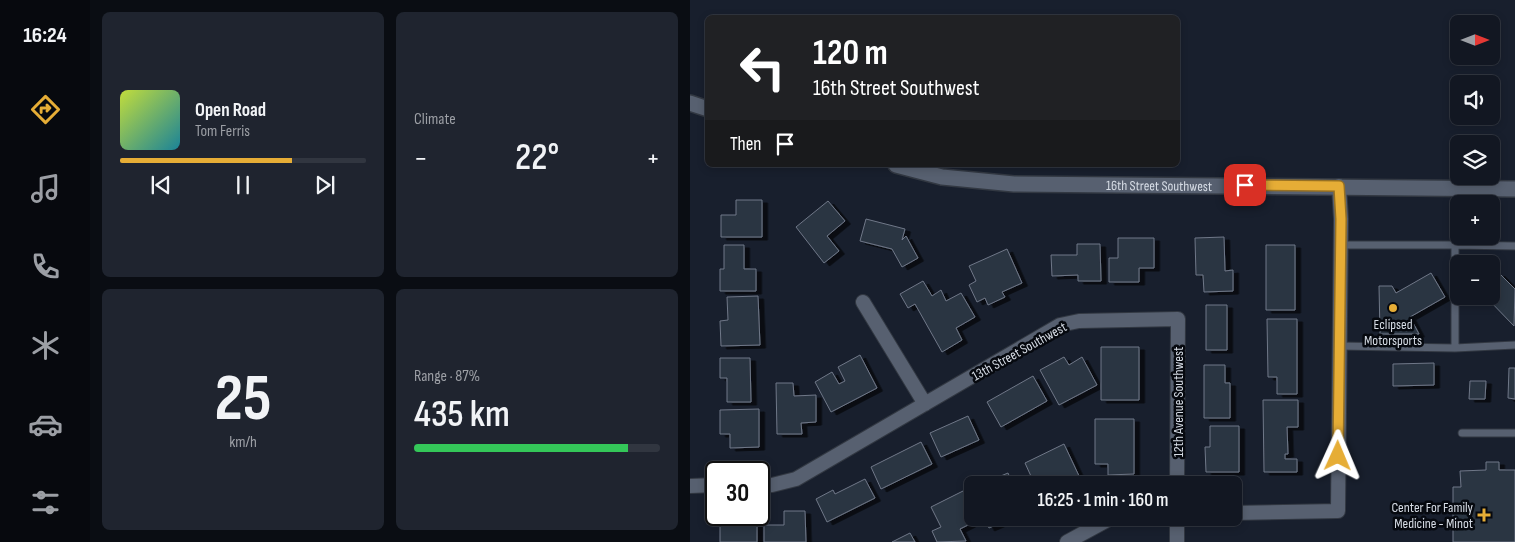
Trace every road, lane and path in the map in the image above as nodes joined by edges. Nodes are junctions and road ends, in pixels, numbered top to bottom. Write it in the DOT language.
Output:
graph roads {
  1 [pos="690,103"];
  2 [pos="705,108"];
  3 [pos="904,167"];
  4 [pos="1339,186"];
  5 [pos="1515,189"];
  6 [pos="1340,245"];
  7 [pos="1450,245"];
  8 [pos="1455,245"];
  9 [pos="1515,246"];
  10 [pos="863,302"];
  11 [pos="1178,319"];
  12 [pos="1515,345"];
  13 [pos="1340,346"];
  14 [pos="1455,348"];
  15 [pos="926,404"];
  16 [pos="1462,432"];
  17 [pos="1515,434"];
  18 [pos="1177,476"];
  19 [pos="770,485"];
  20 [pos="690,486"];
  21 [pos="705,486"];
  22 [pos="1242,513"];
  23 [pos="1096,526"];
  24 [pos="1177,526"];
  25 [pos="1067,542"];
  26 [pos="1177,542"];
  1 -- 2 [label="main road"];
  3 -- 4 [label="main road, 16th Street Southwest"];
  4 -- 5 [label="main road, 16th Street Southwest"];
  4 -- 6 [label="street"];
  6 -- 7 [label="lane"];
  6 -- 13 [label="street"];
  8 -- 9 [label="lane"];
  8 -- 14 [label="lane"];
  10 -- 15 [label="street"];
  11 -- 15 [label="street, 13th Street Southwest"];
  11 -- 18 [label="street, 12th Avenue Southwest"];
  12 -- 14 [label="lane"];
  13 -- 14 [label="lane"];
  13 -- 22 [label="street"];
  15 -- 19 [label="street, 13th Street Southwest"];
  16 -- 17 [label="lane"];
  20 -- 21 [label="street"];
  23 -- 25 [label="street"];
  24 -- 26 [label="street"];
}
